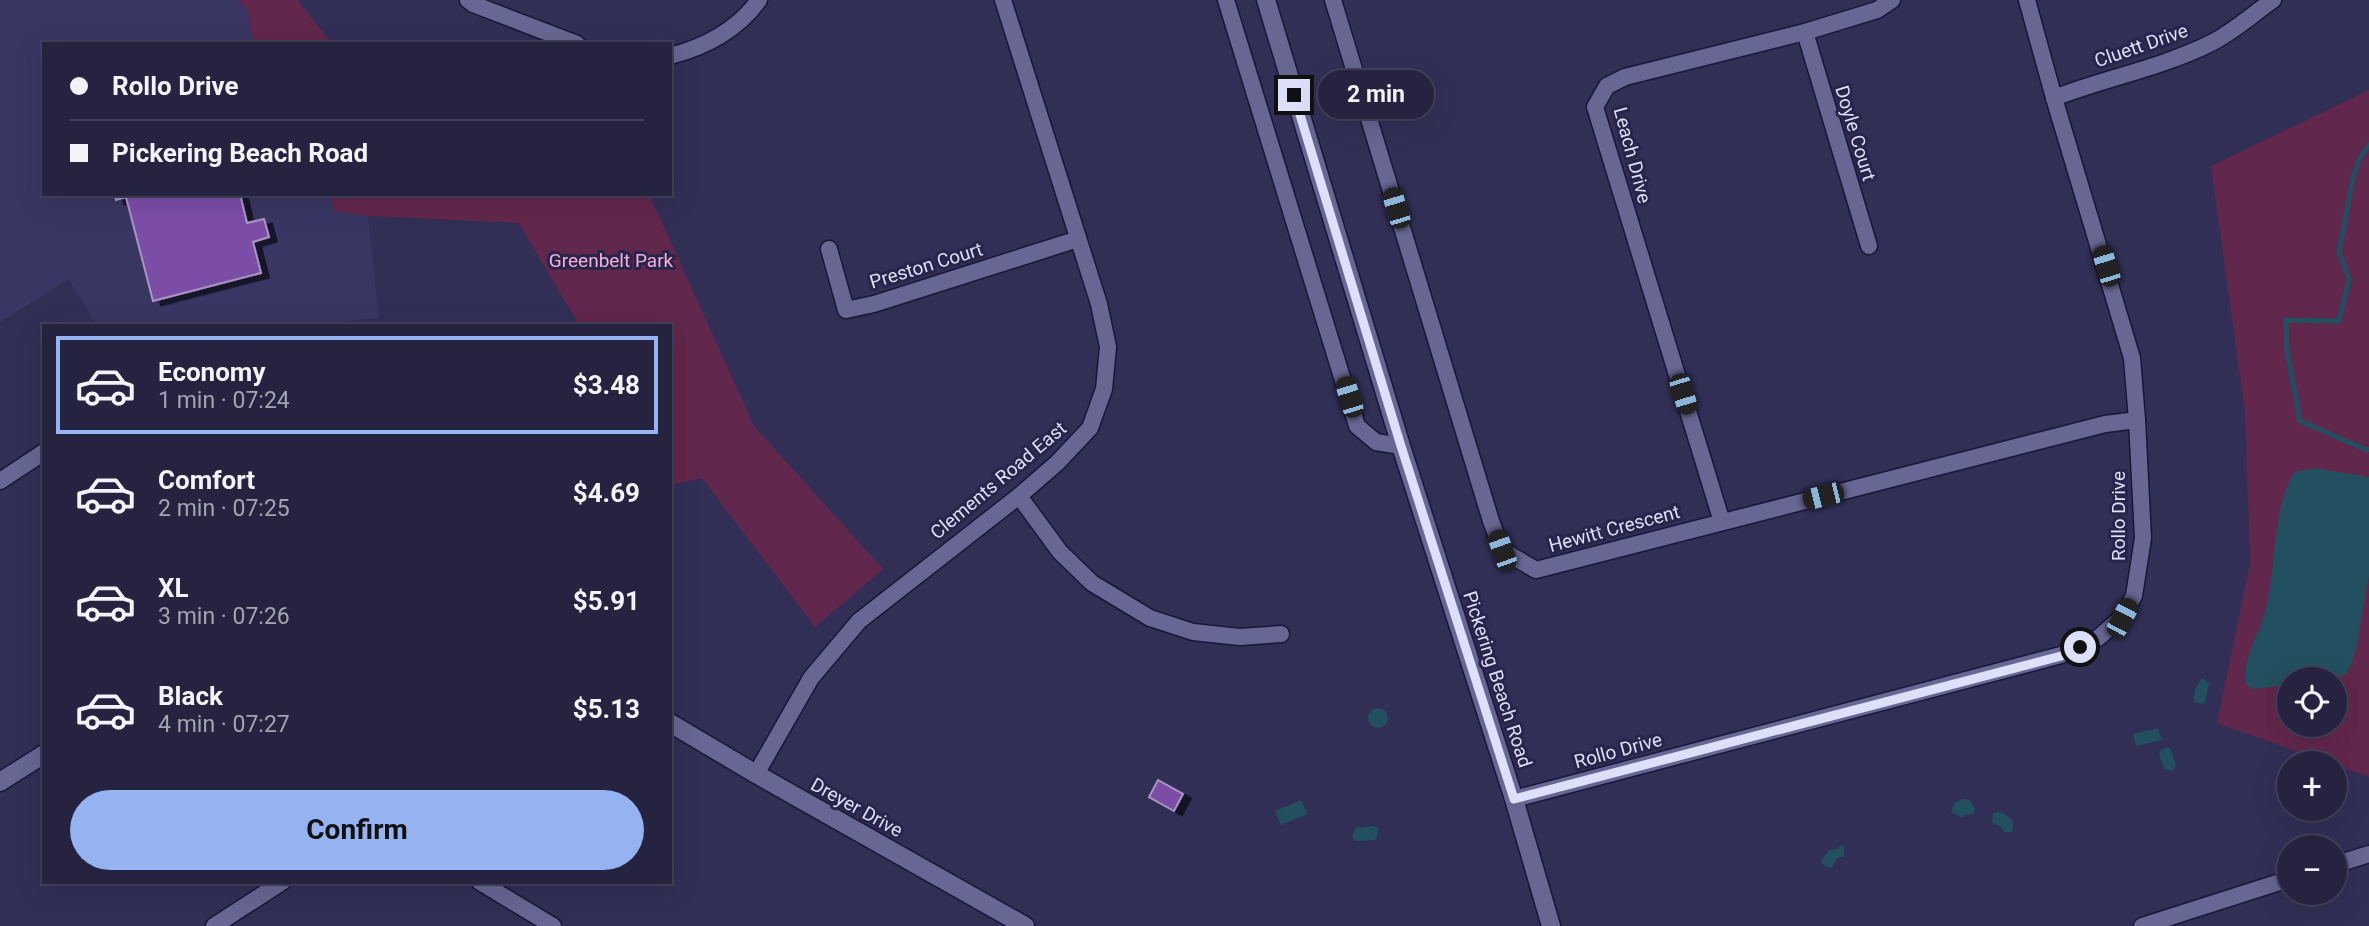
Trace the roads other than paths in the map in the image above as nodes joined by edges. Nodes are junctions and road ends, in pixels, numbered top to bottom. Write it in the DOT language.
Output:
graph roads {
  1 [pos="468,0"];
  2 [pos="759,0"];
  3 [pos="1003,0"];
  4 [pos="1226,0"];
  5 [pos="1266,0"];
  6 [pos="1333,0"];
  7 [pos="1892,0"];
  8 [pos="2027,0"];
  9 [pos="2273,0"];
  10 [pos="1805,32"];
  11 [pos="572,42"];
  12 [pos="672,56"];
  13 [pos="2053,98"];
  14 [pos="1078,239"];
  15 [pos="1869,246"];
  16 [pos="829,249"];
  17 [pos="2137,420"];
  18 [pos="1401,446"];
  19 [pos="42,453"];
  20 [pos="0,481"];
  21 [pos="1018,496"];
  22 [pos="1722,522"];
  23 [pos="1281,634"];
  24 [pos="672,724"];
  25 [pos="42,755"];
  26 [pos="756,774"];
  27 [pos="0,782"];
  28 [pos="1514,799"];
  29 [pos="2369,854"];
  30 [pos="2347,861"];
  31 [pos="2277,883"];
  32 [pos="279,884"];
  33 [pos="483,884"];
  34 [pos="214,926"];
  35 [pos="553,926"];
  36 [pos="1025,926"];
  37 [pos="1551,926"];
  38 [pos="2142,926"];
  1 -- 11 [label="street"];
  2 -- 12 [label="street"];
  3 -- 14 [label="street, Clements Road East"];
  4 -- 18 [label="street"];
  5 -- 18 [label="street, Pickering Beach Road"];
  6 -- 22 [label="street, Hewitt Crescent"];
  7 -- 10 [label="street, Leach Drive"];
  8 -- 13 [label="street, Rollo Drive"];
  9 -- 13 [label="street, Cluett Drive"];
  10 -- 15 [label="street, Doyle Court"];
  10 -- 22 [label="street, Leach Drive"];
  13 -- 17 [label="street, Rollo Drive"];
  14 -- 16 [label="street, Preston Court"];
  14 -- 21 [label="street, Clements Road East"];
  17 -- 22 [label="street, Hewitt Crescent"];
  17 -- 28 [label="street, Rollo Drive"];
  18 -- 28 [label="street, Pickering Beach Road"];
  19 -- 20 [label="street"];
  21 -- 23 [label="street"];
  21 -- 26 [label="street, Clements Road East"];
  24 -- 26 [label="street, Dreyer Drive"];
  25 -- 27 [label="street"];
  26 -- 36 [label="street, Dreyer Drive"];
  28 -- 37 [label="street, Pickering Beach Road"];
  29 -- 30 [label="street"];
  31 -- 38 [label="street"];
  32 -- 34 [label="street"];
  33 -- 35 [label="street"];
}
